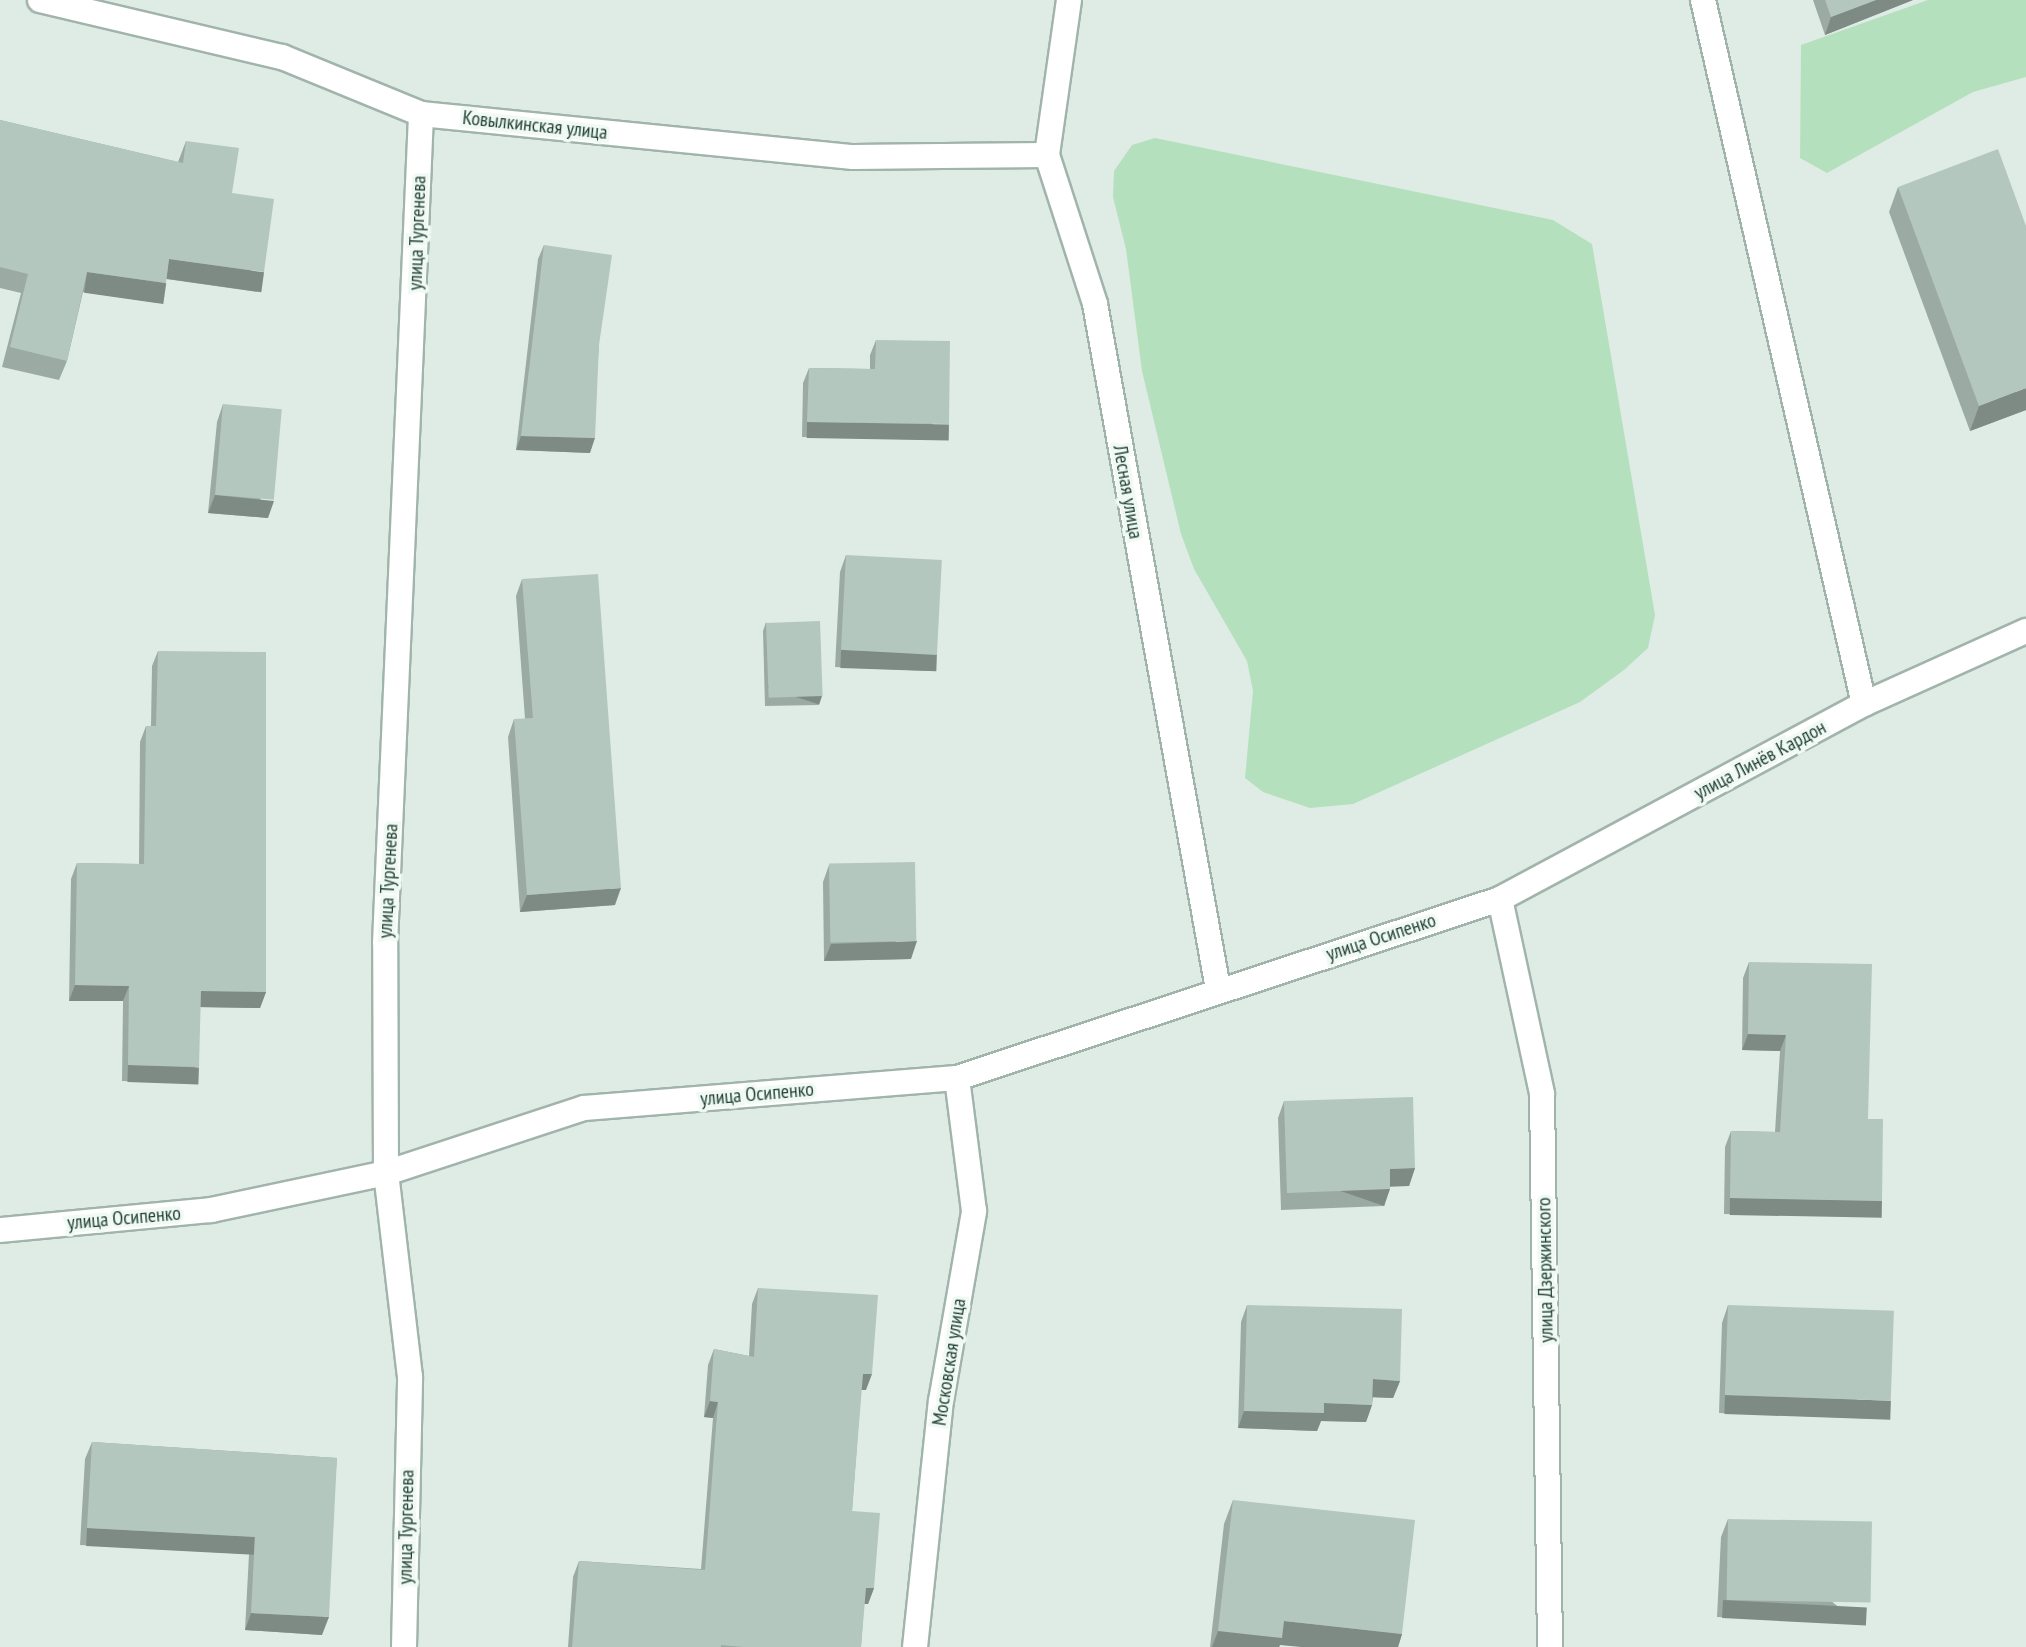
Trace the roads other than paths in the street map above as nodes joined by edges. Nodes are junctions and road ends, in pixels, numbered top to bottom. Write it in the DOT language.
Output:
graph roads {
  1 [pos="40,0"];
  2 [pos="1069,0"];
  3 [pos="1703,0"];
  4 [pos="421,114"];
  5 [pos="1047,155"];
  6 [pos="2026,631"];
  7 [pos="1864,704"];
  8 [pos="1500,899"];
  9 [pos="1218,989"];
  10 [pos="957,1078"];
  11 [pos="386,1173"];
  12 [pos="0,1230"];
  13 [pos="404,1647"];
  14 [pos="915,1647"];
  15 [pos="1550,1647"];
  1 -- 4 [label="street, Ковылкинская улица"];
  2 -- 5 [label="street, Лесная улица"];
  3 -- 7 [label="street"];
  4 -- 5 [label="street, Ковылкинская улица"];
  4 -- 11 [label="street, улица Тургенева"];
  5 -- 9 [label="street, Лесная улица"];
  6 -- 7 [label="street, улица Линёв Кардон"];
  7 -- 8 [label="street, улица Линёв Кардон"];
  8 -- 9 [label="street, улица Осипенко"];
  8 -- 15 [label="street, улица Дзержинского"];
  9 -- 10 [label="street, улица Осипенко"];
  10 -- 11 [label="street, улица Осипенко"];
  10 -- 14 [label="street, Московская улица"];
  11 -- 12 [label="street, улица Осипенко"];
  11 -- 13 [label="street, улица Тургенева"];
}
